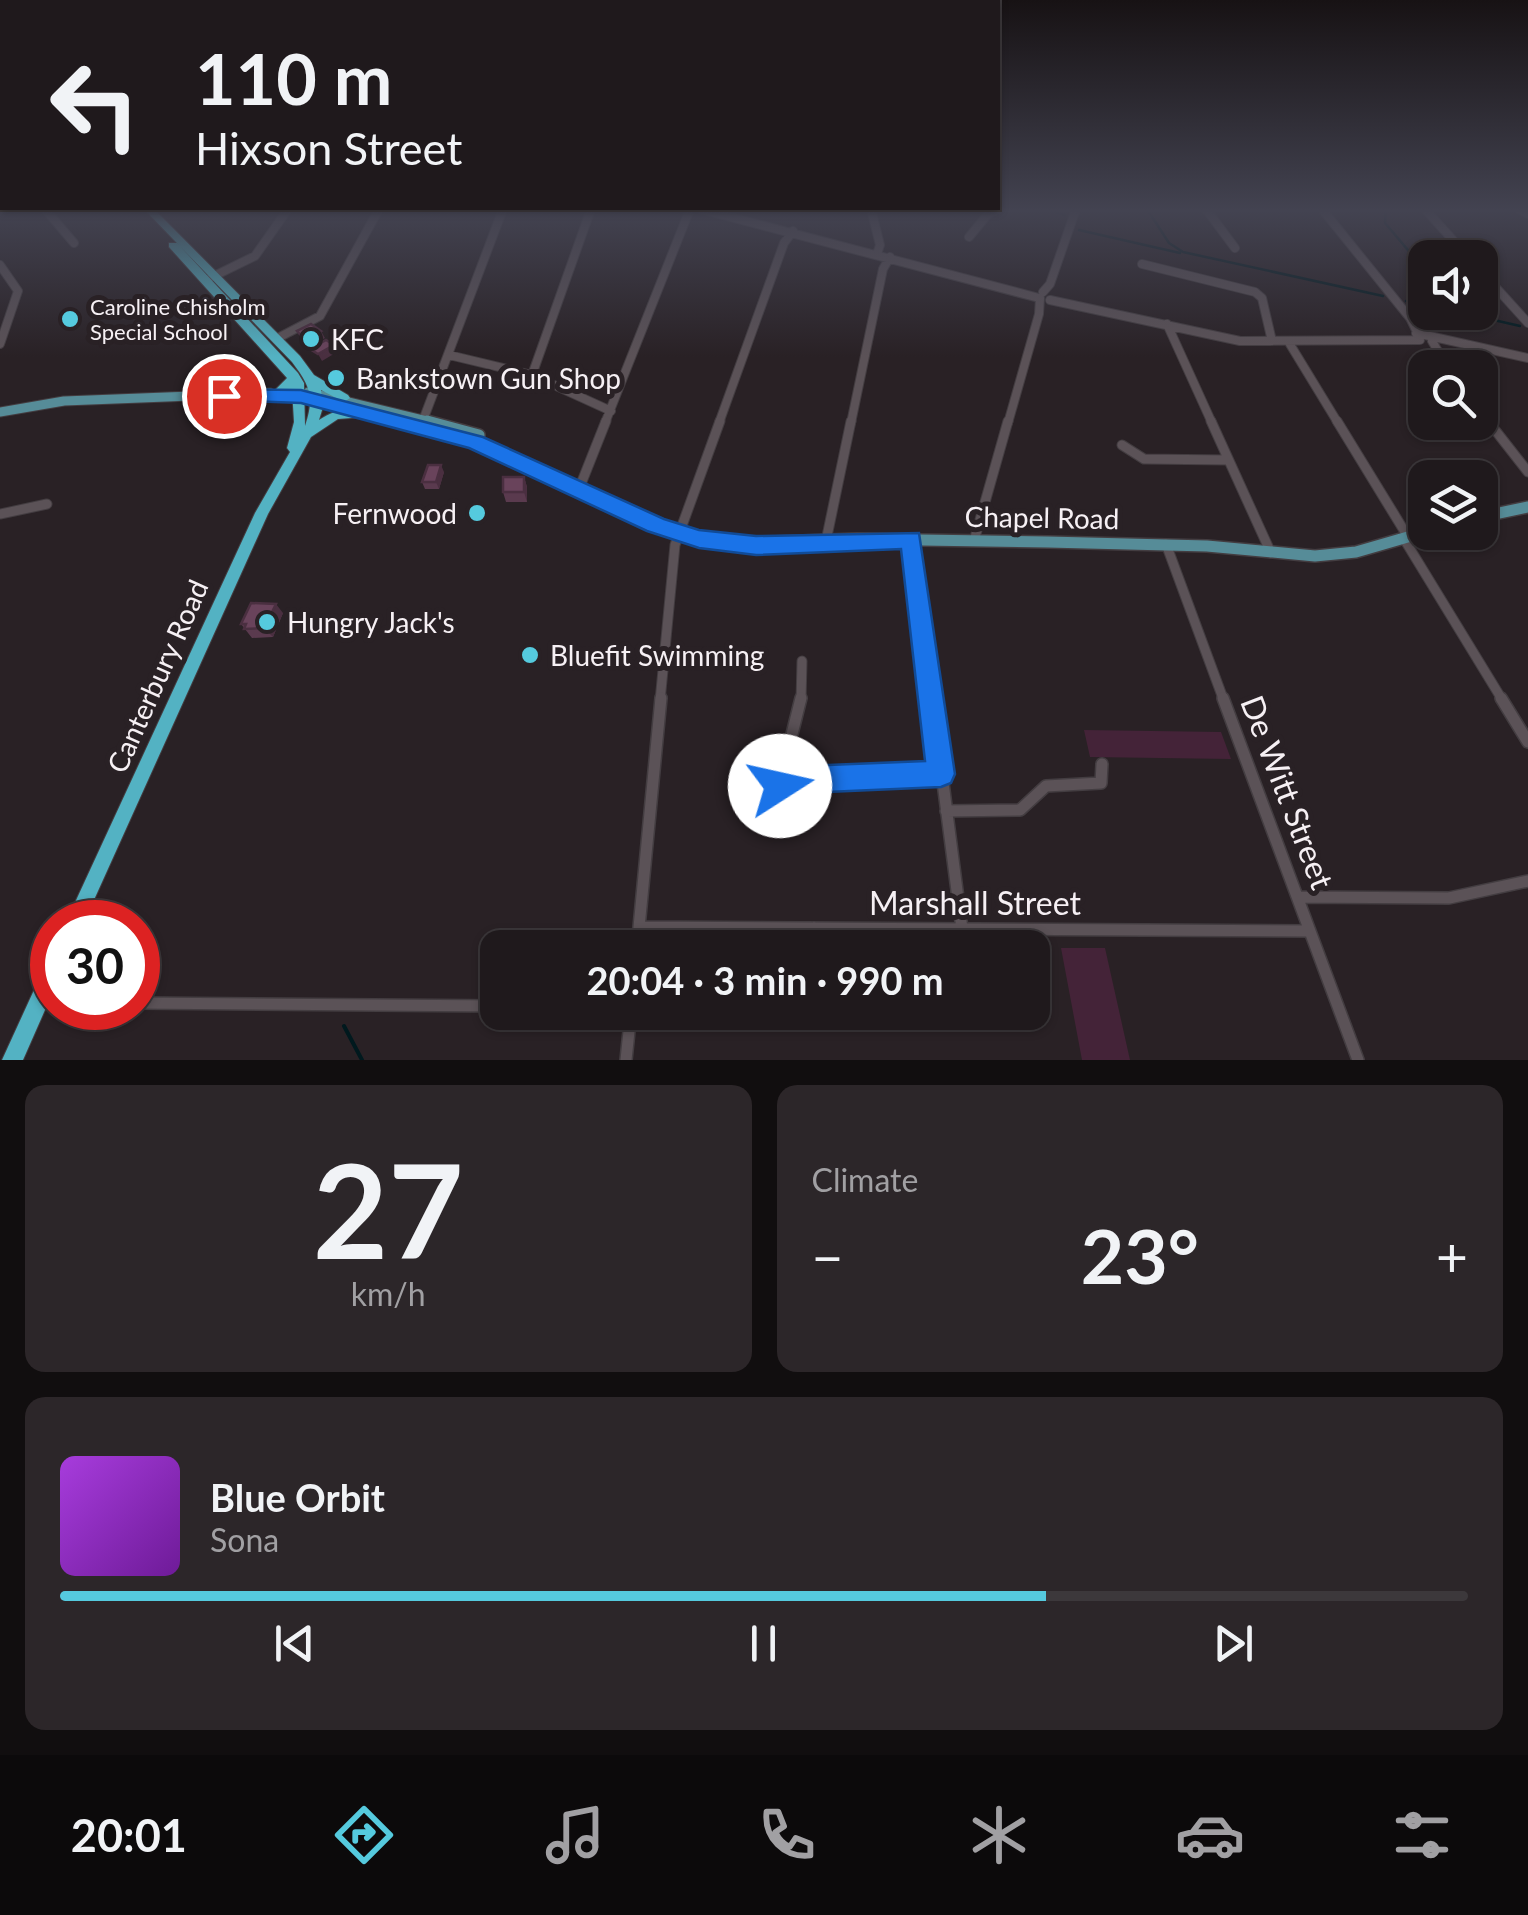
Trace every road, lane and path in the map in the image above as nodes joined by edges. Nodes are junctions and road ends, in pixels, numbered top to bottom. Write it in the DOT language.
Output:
graph roads {
  1 [pos="190,258"];
  2 [pos="193,258"];
  3 [pos="251,258"];
  4 [pos="352,258"];
  5 [pos="485,258"];
  6 [pos="573,258"];
  7 [pos="675,258"];
  8 [pos="778,258"];
  9 [pos="889,258"];
  10 [pos="896,258"];
  11 [pos="1059,258"];
  12 [pos="1364,258"];
  13 [pos="1142,264"];
  14 [pos="2,270"];
  15 [pos="210,278"];
  16 [pos="1018,290"];
  17 [pos="1498,290"];
  18 [pos="1046,296"];
  19 [pos="1074,303"];
  20 [pos="1528,323"];
  21 [pos="1167,324"];
  22 [pos="1399,337"];
  23 [pos="1424,337"];
  24 [pos="276,339"];
  25 [pos="1272,341"];
  26 [pos="1288,341"];
  27 [pos="0,344"];
  28 [pos="1434,350"];
  29 [pos="449,355"];
  30 [pos="1528,358"];
  31 [pos="532,375"];
  32 [pos="294,376"];
  33 [pos="310,378"];
  34 [pos="280,392"];
  35 [pos="262,394"];
  36 [pos="301,394"];
  37 [pos="316,396"];
  38 [pos="344,398"];
  39 [pos="611,411"];
  40 [pos="0,412"];
  41 [pos="364,413"];
  42 [pos="422,424"];
  43 [pos="1498,433"];
  44 [pos="306,437"];
  45 [pos="1122,445"];
  46 [pos="294,454"];
  47 [pos="1228,460"];
  48 [pos="1528,472"];
  49 [pos="579,488"];
  50 [pos="47,504"];
  51 [pos="1528,507"];
  52 [pos="1498,513"];
  53 [pos="0,514"];
  54 [pos="679,534"];
  55 [pos="1406,538"];
  56 [pos="911,539"];
  57 [pos="826,540"];
  58 [pos="974,541"];
  59 [pos="1166,544"];
  60 [pos="1271,553"];
  61 [pos="802,661"];
  62 [pos="1528,742"];
  63 [pos="1102,764"];
  64 [pos="941,774"];
  65 [pos="794,776"];
  66 [pos="780,786"];
  67 [pos="946,811"];
  68 [pos="1528,881"];
  69 [pos="1298,897"];
  70 [pos="86,900"];
  71 [pos="639,927"];
  72 [pos="814,928"];
  73 [pos="962,929"];
  74 [pos="639,930"];
  75 [pos="1310,931"];
  76 [pos="160,1004"];
  77 [pos="480,1006"];
  78 [pos="30,1030"];
  79 [pos="629,1030"];
  80 [pos="12,1060"];
  81 [pos="626,1060"];
  82 [pos="1358,1060"];
  1 -- 15 [label="highway"];
  2 -- 15 [label="highway"];
  3 -- 15 [label="street"];
  4 -- 24 [label="street"];
  5 -- 29 [label="street"];
  6 -- 31 [label="street"];
  7 -- 39 [label="street"];
  8 -- 54 [label="street"];
  9 -- 57 [label="street"];
  10 -- 16 [label="street"];
  11 -- 18 [label="street"];
  12 -- 23 [label="street"];
  13 -- 25 [label="street"];
  14 -- 27 [label="street"];
  15 -- 24 [label="highway"];
  15 -- 32 [label="highway"];
  16 -- 18 [label="street"];
  17 -- 20 [label="street"];
  18 -- 19 [label="street"];
  18 -- 58 [label="street"];
  19 -- 21 [label="street"];
  21 -- 25 [label="street"];
  21 -- 47 [label="street"];
  22 -- 23 [label="street"];
  22 -- 26 [label="street"];
  23 -- 28 [label="street"];
  23 -- 30 [label="street"];
  24 -- 33 [label="highway"];
  25 -- 26 [label="street"];
  26 -- 55 [label="street"];
  29 -- 31 [label="street"];
  29 -- 42 [label="street"];
  31 -- 39 [label="street"];
  32 -- 34 [label="highway"];
  32 -- 36 [label="highway"];
  33 -- 37 [label="highway"];
  33 -- 38 [label="highway"];
  34 -- 35 [label="main road"];
  34 -- 36 [label="main road"];
  35 -- 36 [label="main road"];
  35 -- 40 [label="main road"];
  36 -- 37 [label="main road"];
  36 -- 46 [label="highway, Canterbury Road"];
  37 -- 38 [label="main road, Chapel Road"];
  37 -- 41 [label="main road, Chapel Road"];
  37 -- 44 [label="highway, Canterbury Road"];
  38 -- 42 [label="main road, Chapel Road"];
  39 -- 49 [label="street"];
  41 -- 42 [label="main road, Chapel Road"];
  41 -- 44 [label="highway"];
  42 -- 49 [label="main road, Chapel Road"];
  43 -- 48 [label="street"];
  44 -- 46 [label="highway, Canterbury Road"];
  45 -- 47 [label="street"];
  46 -- 70 [label="highway, Canterbury Road"];
  47 -- 60 [label="street"];
  49 -- 54 [label="main road, Chapel Road"];
  50 -- 53 [label="street"];
  51 -- 52 [label="main road"];
  54 -- 57 [label="main road, Chapel Road"];
  54 -- 71 [label="street"];
  55 -- 60 [label="main road, Chapel Road"];
  55 -- 62 [label="street"];
  56 -- 57 [label="main road, Chapel Road"];
  56 -- 58 [label="main road, Chapel Road"];
  56 -- 64 [label="street"];
  58 -- 59 [label="main road, Chapel Road"];
  59 -- 60 [label="main road, Chapel Road"];
  59 -- 69 [label="street, De Witt Street"];
  61 -- 65 [label="street"];
  63 -- 67 [label="street"];
  64 -- 65 [label="street"];
  64 -- 67 [label="street"];
  65 -- 66 [label="street"];
  67 -- 73 [label="street"];
  68 -- 69 [label="street"];
  69 -- 75 [label="street, De Witt Street"];
  71 -- 72 [label="street, Marshall Street"];
  71 -- 74 [label="street"];
  72 -- 73 [label="street, Marshall Street"];
  73 -- 75 [label="street, Marshall Street"];
  75 -- 82 [label="street, De Witt Street"];
  76 -- 77 [label="street"];
  78 -- 80 [label="highway"];
  79 -- 81 [label="street"];
}
